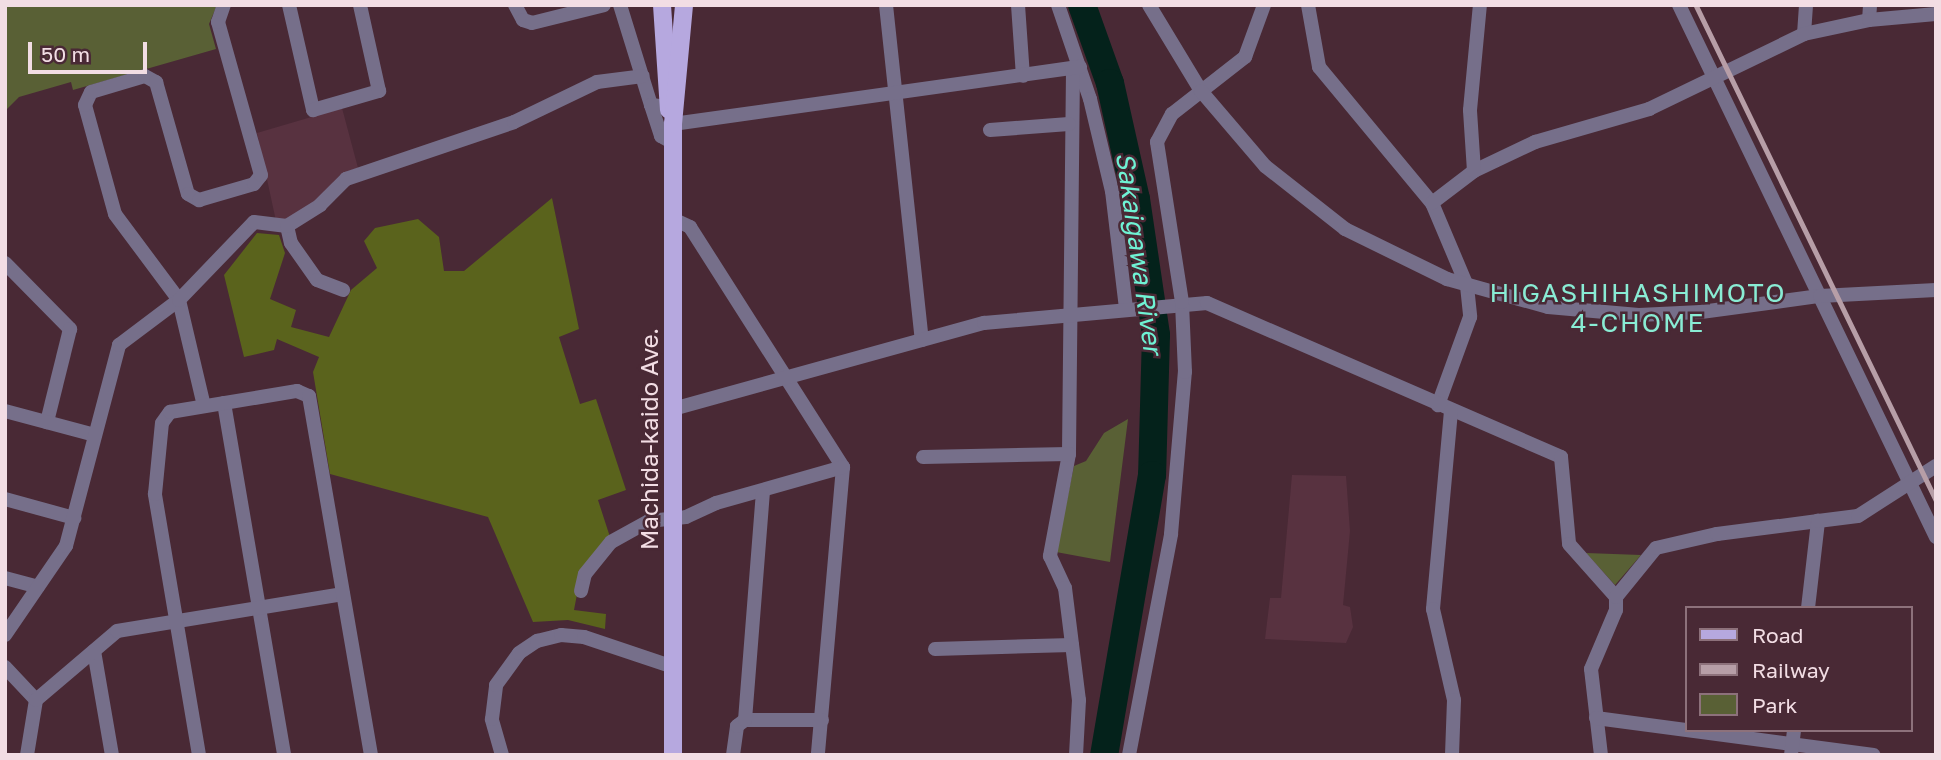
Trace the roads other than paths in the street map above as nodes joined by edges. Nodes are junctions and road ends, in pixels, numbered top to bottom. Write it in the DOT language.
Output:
graph roads {
  1 [pos="224,5"];
  2 [pos="289,5"];
  3 [pos="360,5"];
  4 [pos="516,5"];
  5 [pos="604,5"];
  6 [pos="620,5"];
  7 [pos="662,5"];
  8 [pos="684,5"];
  9 [pos="886,5"];
  10 [pos="1018,5"];
  11 [pos="1059,5"];
  12 [pos="1149,5"];
  13 [pos="1264,5"];
  14 [pos="1308,5"];
  15 [pos="1480,5"];
  16 [pos="1679,5"];
  17 [pos="1806,5"];
  18 [pos="1870,13"];
  19 [pos="1936,14"];
  20 [pos="1804,34"];
  21 [pos="1077,69"];
  22 [pos="643,76"];
  23 [pos="1024,76"];
  24 [pos="1715,79"];
  25 [pos="895,90"];
  26 [pos="1201,91"];
  27 [pos="664,112"];
  28 [pos="1069,124"];
  29 [pos="990,130"];
  30 [pos="673,143"];
  31 [pos="1474,171"];
  32 [pos="1432,203"];
  33 [pos="674,219"];
  34 [pos="287,226"];
  35 [pos="6,266"];
  36 [pos="1467,286"];
  37 [pos="343,290"];
  38 [pos="1936,290"];
  39 [pos="1820,296"];
  40 [pos="179,300"];
  41 [pos="1178,303"];
  42 [pos="1129,308"];
  43 [pos="1072,315"];
  44 [pos="922,340"];
  45 [pos="785,378"];
  46 [pos="224,403"];
  47 [pos="204,406"];
  48 [pos="1444,408"];
  49 [pos="673,409"];
  50 [pos="5,411"];
  51 [pos="47,422"];
  52 [pos="96,435"];
  53 [pos="1069,454"];
  54 [pos="923,457"];
  55 [pos="1936,466"];
  56 [pos="843,467"];
  57 [pos="1909,483"];
  58 [pos="763,493"];
  59 [pos="5,499"];
  60 [pos="673,517"];
  61 [pos="74,518"];
  62 [pos="1818,521"];
  63 [pos="1936,537"];
  64 [pos="5,578"];
  65 [pos="38,587"];
  66 [pos="581,591"];
  67 [pos="343,594"];
  68 [pos="1616,597"];
  69 [pos="1808,606"];
  70 [pos="259,608"];
  71 [pos="176,621"];
  72 [pos="5,635"];
  73 [pos="1072,645"];
  74 [pos="935,649"];
  75 [pos="94,651"];
  76 [pos="5,667"];
  77 [pos="673,667"];
  78 [pos="36,700"];
  79 [pos="1596,718"];
  80 [pos="745,720"];
  81 [pos="822,720"];
  82 [pos="1686,729"];
  83 [pos="1706,732"];
  84 [pos="1793,743"];
  85 [pos="27,755"];
  86 [pos="112,755"];
  87 [pos="199,755"];
  88 [pos="284,755"];
  89 [pos="370,755"];
  90 [pos="502,755"];
  91 [pos="673,755"];
  92 [pos="733,755"];
  93 [pos="818,755"];
  94 [pos="1076,755"];
  95 [pos="1129,755"];
  96 [pos="1451,755"];
  97 [pos="1601,755"];
  98 [pos="1874,755"];
  1 -- 40 [label="street"];
  2 -- 3 [label="street"];
  4 -- 5 [label="street"];
  6 -- 22 [label="street"];
  7 -- 27 [label="main road, Machida-kaido Ave."];
  8 -- 27 [label="main road, Machida-kaido Ave."];
  9 -- 25 [label="street"];
  10 -- 23 [label="street"];
  11 -- 21 [label="street"];
  12 -- 26 [label="street"];
  13 -- 26 [label="street"];
  14 -- 32 [label="street"];
  15 -- 31 [label="street"];
  16 -- 24 [label="street"];
  17 -- 20 [label="street"];
  18 -- 19 [label="street"];
  18 -- 20 [label="street"];
  20 -- 24 [label="street"];
  21 -- 23 [label="street"];
  21 -- 28 [label="street"];
  21 -- 42 [label="street"];
  22 -- 27 [label="street"];
  22 -- 34 [label="street"];
  23 -- 25 [label="street"];
  24 -- 31 [label="street"];
  24 -- 39 [label="street"];
  25 -- 27 [label="street"];
  25 -- 44 [label="street"];
  26 -- 36 [label="street"];
  26 -- 41 [label="street"];
  27 -- 30 [label="main road, Machida-kaido Ave."];
  27 -- 30 [label="street"];
  28 -- 29 [label="street"];
  28 -- 43 [label="street"];
  30 -- 33 [label="main road, Machida-kaido Ave."];
  31 -- 32 [label="street"];
  32 -- 36 [label="street"];
  33 -- 45 [label="street"];
  33 -- 49 [label="main road, Machida-kaido Ave."];
  34 -- 37 [label="street"];
  34 -- 40 [label="street"];
  35 -- 51 [label="street"];
  36 -- 39 [label="street"];
  36 -- 48 [label="street"];
  38 -- 39 [label="street"];
  39 -- 57 [label="street"];
  40 -- 47 [label="street"];
  40 -- 52 [label="street"];
  41 -- 42 [label="street"];
  41 -- 48 [label="street"];
  41 -- 95 [label="street"];
  42 -- 43 [label="street"];
  43 -- 44 [label="street"];
  43 -- 53 [label="street"];
  44 -- 45 [label="street"];
  45 -- 49 [label="street"];
  45 -- 56 [label="street"];
  46 -- 47 [label="street"];
  46 -- 67 [label="street"];
  46 -- 70 [label="street"];
  47 -- 71 [label="street"];
  48 -- 68 [label="street"];
  48 -- 96 [label="street"];
  49 -- 60 [label="main road, Machida-kaido Ave."];
  50 -- 51 [label="street"];
  51 -- 52 [label="street"];
  52 -- 61 [label="street"];
  53 -- 54 [label="street"];
  53 -- 73 [label="street"];
  55 -- 57 [label="street"];
  56 -- 58 [label="street"];
  56 -- 81 [label="street"];
  57 -- 62 [label="street"];
  57 -- 63 [label="street"];
  58 -- 60 [label="street"];
  58 -- 80 [label="street"];
  59 -- 61 [label="street"];
  60 -- 66 [label="street"];
  60 -- 77 [label="main road, Machida-kaido Ave."];
  61 -- 65 [label="street"];
  62 -- 68 [label="street"];
  62 -- 69 [label="street"];
  64 -- 65 [label="street"];
  65 -- 72 [label="street"];
  67 -- 70 [label="street"];
  67 -- 89 [label="street"];
  68 -- 79 [label="street"];
  70 -- 71 [label="street"];
  70 -- 88 [label="street"];
  71 -- 75 [label="street"];
  71 -- 87 [label="street"];
  73 -- 74 [label="street"];
  73 -- 94 [label="street"];
  75 -- 78 [label="street"];
  75 -- 86 [label="street"];
  76 -- 78 [label="street"];
  77 -- 90 [label="street"];
  77 -- 91 [label="main road, Machida-kaido Ave."];
  78 -- 85 [label="street"];
  79 -- 82 [label="street"];
  79 -- 97 [label="street"];
  80 -- 81 [label="street"];
  80 -- 92 [label="street"];
  81 -- 93 [label="street"];
  83 -- 84 [label="street"];
  84 -- 98 [label="street"];
}
